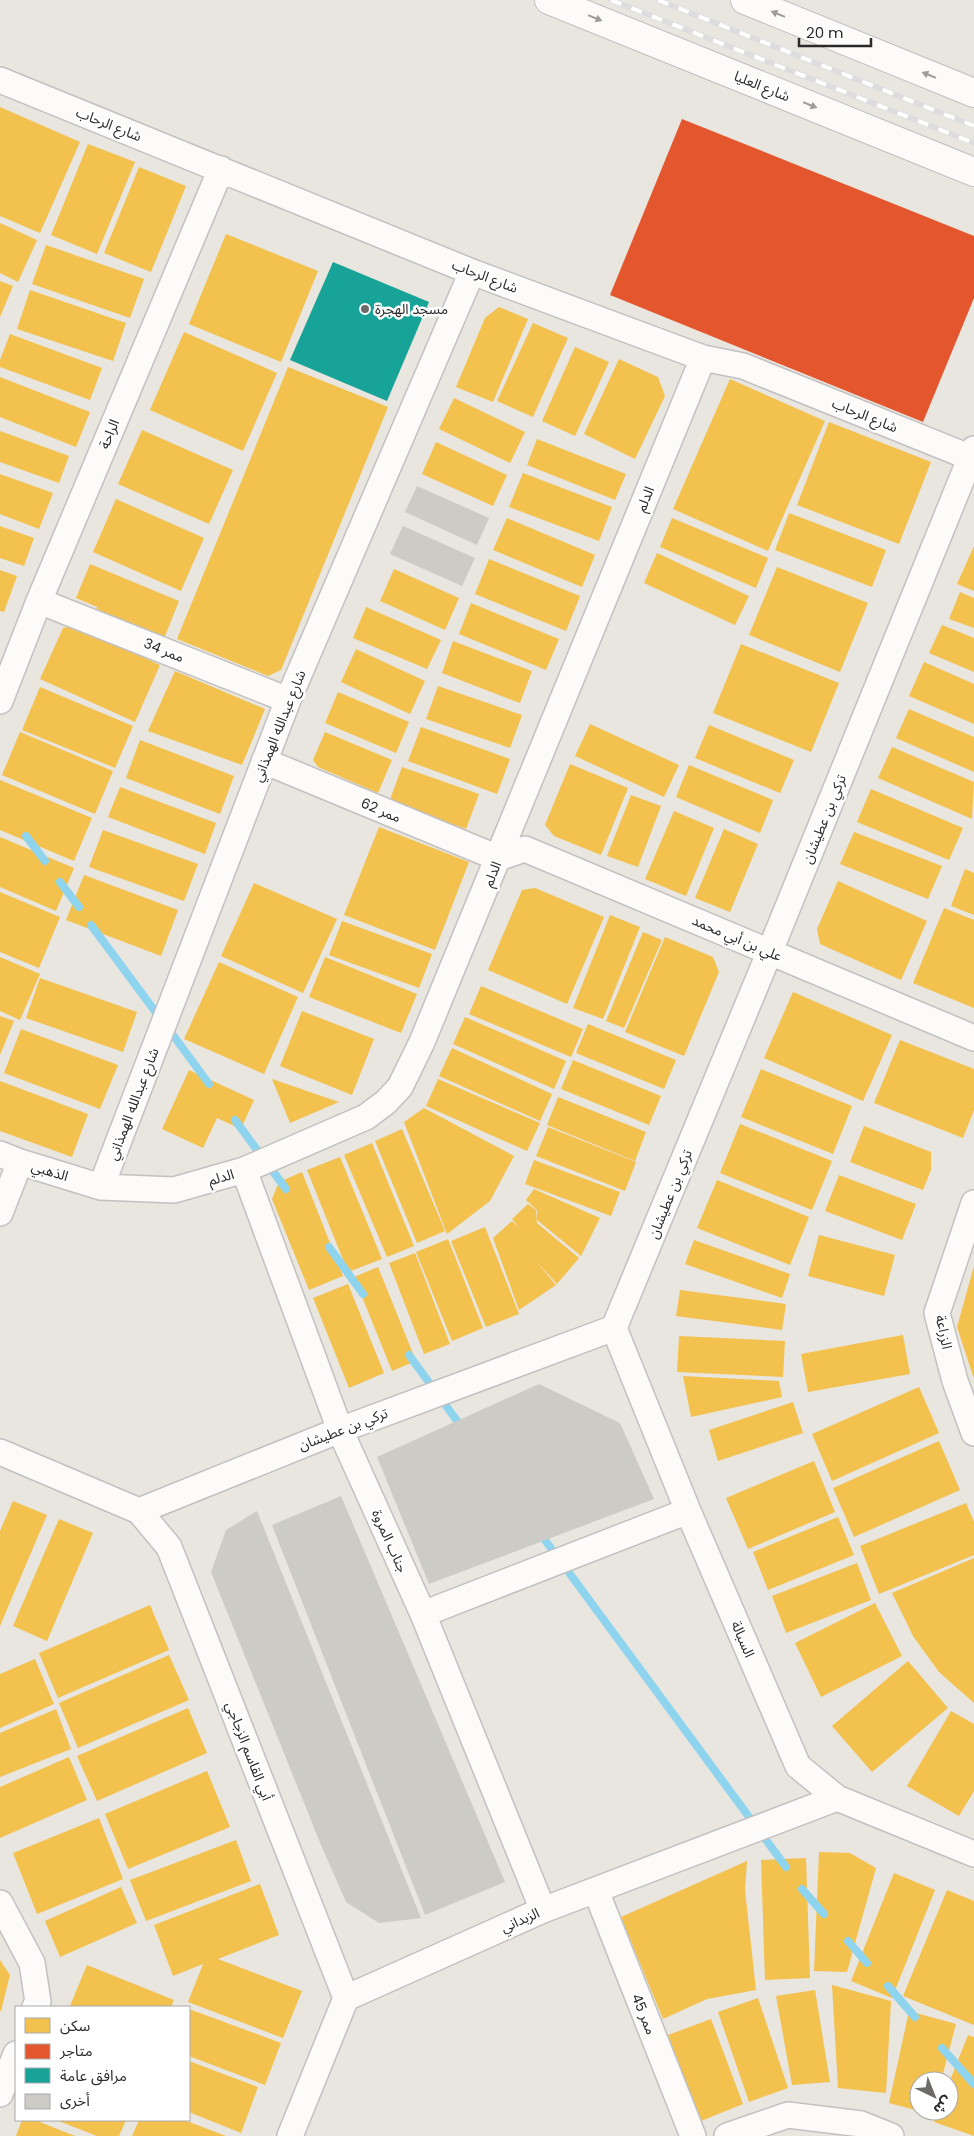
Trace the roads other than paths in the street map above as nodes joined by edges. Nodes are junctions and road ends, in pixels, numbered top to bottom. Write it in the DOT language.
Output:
graph roads {
  1 [pos="549,0"];
  2 [pos="745,0"];
  3 [pos="0,80"];
  4 [pos="974,93"];
  5 [pos="221,168"];
  6 [pos="974,172"];
  7 [pos="472,272"];
  8 [pos="703,358"];
  9 [pos="973,455"];
  10 [pos="39,601"];
  11 [pos="288,700"];
  12 [pos="0,701"];
  13 [pos="264,761"];
  14 [pos="498,858"];
  15 [pos="770,952"];
  16 [pos="974,1038"];
  17 [pos="10,1158"];
  18 [pos="244,1170"];
  19 [pos="101,1187"];
  20 [pos="974,1203"];
  21 [pos="0,1213"];
  22 [pos="614,1328"];
  23 [pos="340,1430"];
  24 [pos="974,1433"];
  25 [pos="0,1452"];
  26 [pos="139,1511"];
  27 [pos="688,1511"];
  28 [pos="423,1614"];
  29 [pos="837,1798"];
  30 [pos="974,1854"];
  31 [pos="596,1891"];
  32 [pos="0,1903"];
  33 [pos="543,1910"];
  34 [pos="346,1998"];
  35 [pos="36,2006"];
  36 [pos="15,2056"];
  37 [pos="0,2094"];
  38 [pos="858,2130"];
  39 [pos="290,2136"];
  40 [pos="693,2136"];
  41 [pos="727,2136"];
  42 [pos="891,2136"];
  1 -- 6 [label="main road, شارع العليا, one-way"];
  4 -- 2 [label="main road, one-way"];
  3 -- 5 [label="street, شارع الرحاب"];
  5 -- 7 [label="street, شارع الرحاب"];
  5 -- 10 [label="street, الراحة"];
  7 -- 8 [label="street, شارع الرحاب"];
  7 -- 11 [label="street, شارع عبدالله الهمذاني"];
  8 -- 9 [label="street, شارع الرحاب"];
  8 -- 14 [label="street, الدلم"];
  9 -- 15 [label="street, تركي بن عطيشان"];
  10 -- 11 [label="street, ممر 34"];
  10 -- 12 [label="street, الراحة"];
  11 -- 13 [label="street, شارع عبدالله الهمذاني"];
  13 -- 14 [label="street, ممر 62"];
  13 -- 19 [label="street, شارع عبدالله الهمذاني"];
  14 -- 15 [label="street, علي بن أبي محمد"];
  14 -- 18 [label="street, الدلم"];
  15 -- 16 [label="street, علي بن أبي محمد"];
  15 -- 22 [label="street, تركي بن عطيشان"];
  17 -- 19 [label="street, الذهبي"];
  17 -- 21 [label="street"];
  18 -- 19 [label="street, الدلم"];
  18 -- 23 [label="street, جناب المروة"];
  20 -- 24 [label="street, الزراعة"];
  22 -- 23 [label="street, تركي بن عطيشان"];
  22 -- 27 [label="street, السبالة"];
  23 -- 26 [label="street, تركي بن عطيشان"];
  23 -- 28 [label="street, جناب المروة"];
  25 -- 26 [label="street"];
  26 -- 34 [label="street, أبي القاسم الزجاجي"];
  27 -- 28 [label="street"];
  27 -- 29 [label="street, السبالة"];
  28 -- 33 [label="street, جناب المروة"];
  29 -- 30 [label="street, السبالة"];
  29 -- 31 [label="street, الزبداني"];
  31 -- 33 [label="street, الزبداني"];
  31 -- 40 [label="street, ممر 45"];
  32 -- 35 [label="street"];
  33 -- 34 [label="street, الزبداني"];
  34 -- 39 [label="street"];
  36 -- 37 [label="street"];
  38 -- 41 [label="street"];
  38 -- 42 [label="street"];
}
